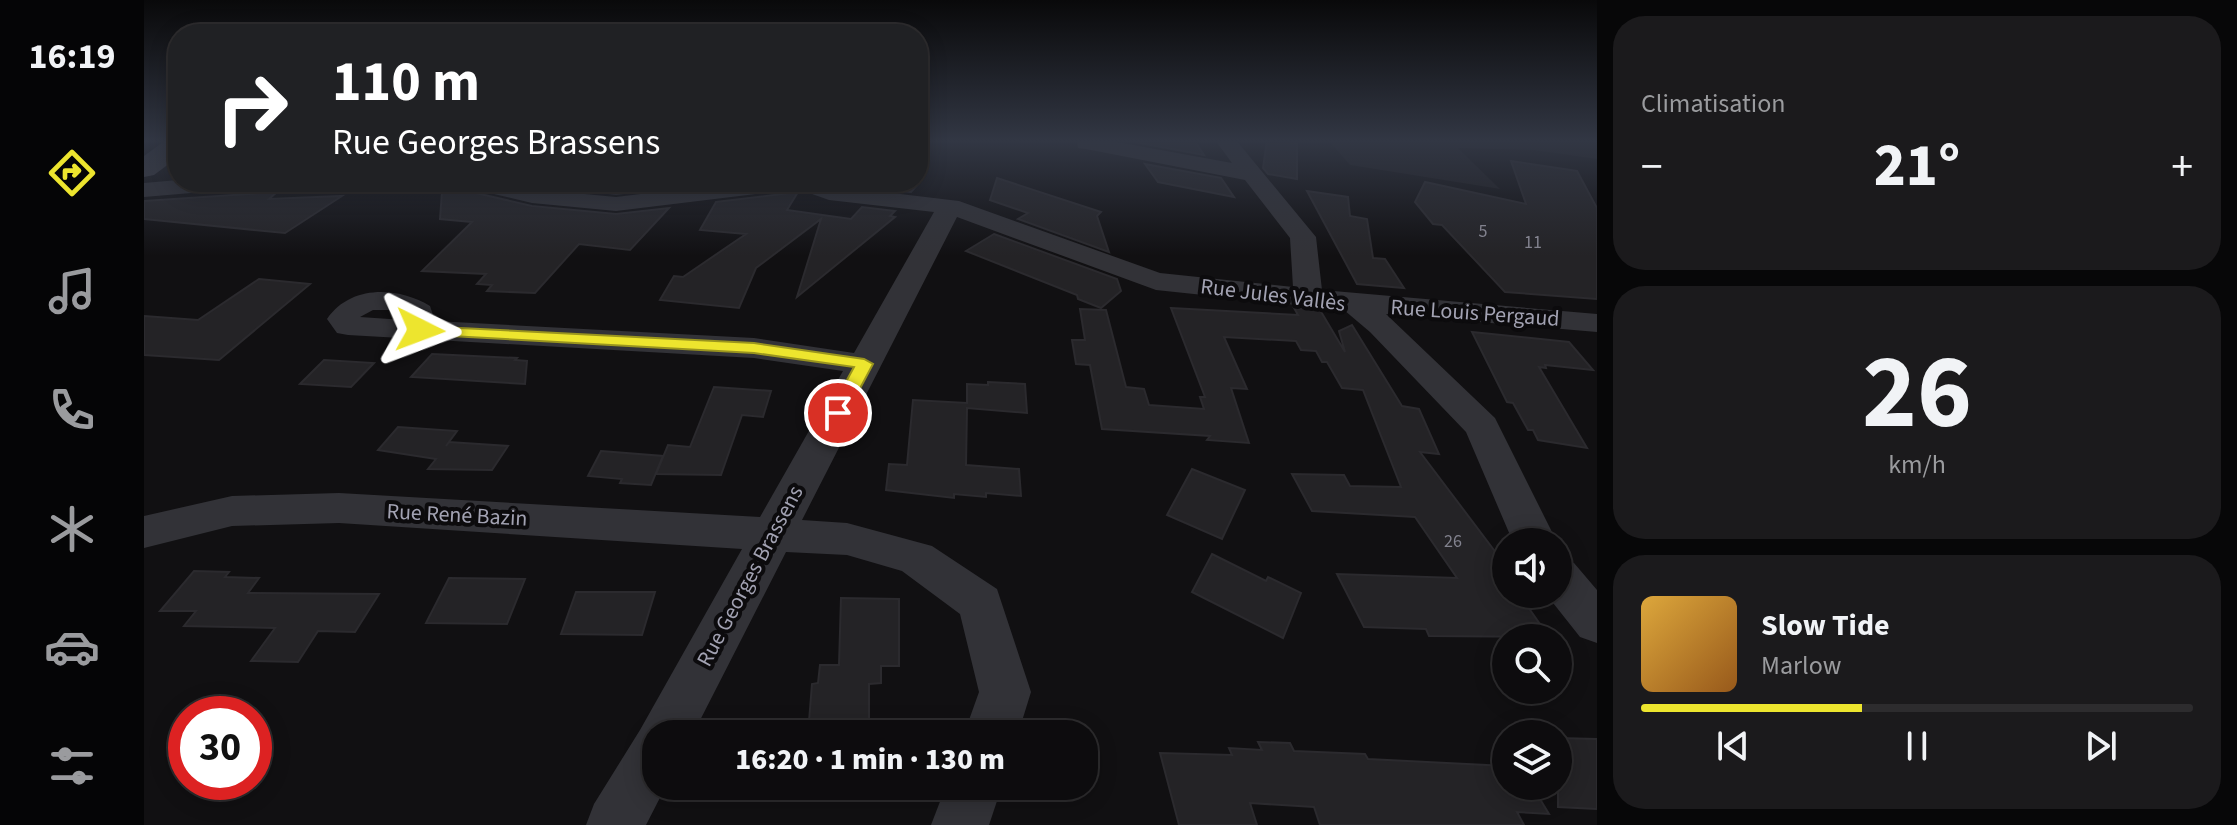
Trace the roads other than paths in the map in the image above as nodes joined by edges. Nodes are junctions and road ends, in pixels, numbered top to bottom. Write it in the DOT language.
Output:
graph roads {
  1 [pos="1256,178"];
  2 [pos="168,188"];
  3 [pos="144,190"];
  4 [pos="515,192"];
  5 [pos="716,192"];
  6 [pos="826,192"];
  7 [pos="950,206"];
  8 [pos="1308,295"];
  9 [pos="1353,302"];
  10 [pos="1597,323"];
  11 [pos="420,330"];
  12 [pos="864,364"];
  13 [pos="1529,528"];
  14 [pos="144,532"];
  15 [pos="772,536"];
  16 [pos="1572,593"];
  17 [pos="1597,623"];
  18 [pos="673,720"];
  19 [pos="996,720"];
  20 [pos="642,776"];
  21 [pos="615,825"];
  1 -- 8 [label="street"];
  2 -- 3 [label="street"];
  4 -- 5 [label="street"];
  6 -- 7 [label="street, Rue Jules Vallès"];
  7 -- 8 [label="street, Rue Jules Vallès"];
  7 -- 12 [label="street, Rue Georges Brassens"];
  8 -- 9 [label="street, Rue Jules Vallès"];
  9 -- 10 [label="street, Rue Louis Pergaud"];
  9 -- 13 [label="street, Rue Jules Vallès"];
  11 -- 12 [label="street"];
  12 -- 15 [label="street, Rue Georges Brassens"];
  14 -- 15 [label="street, Rue René Bazin"];
  15 -- 18 [label="street, Rue Georges Brassens"];
  15 -- 19 [label="street, Rue René Bazin"];
  16 -- 17 [label="street"];
  20 -- 21 [label="street"];
}
